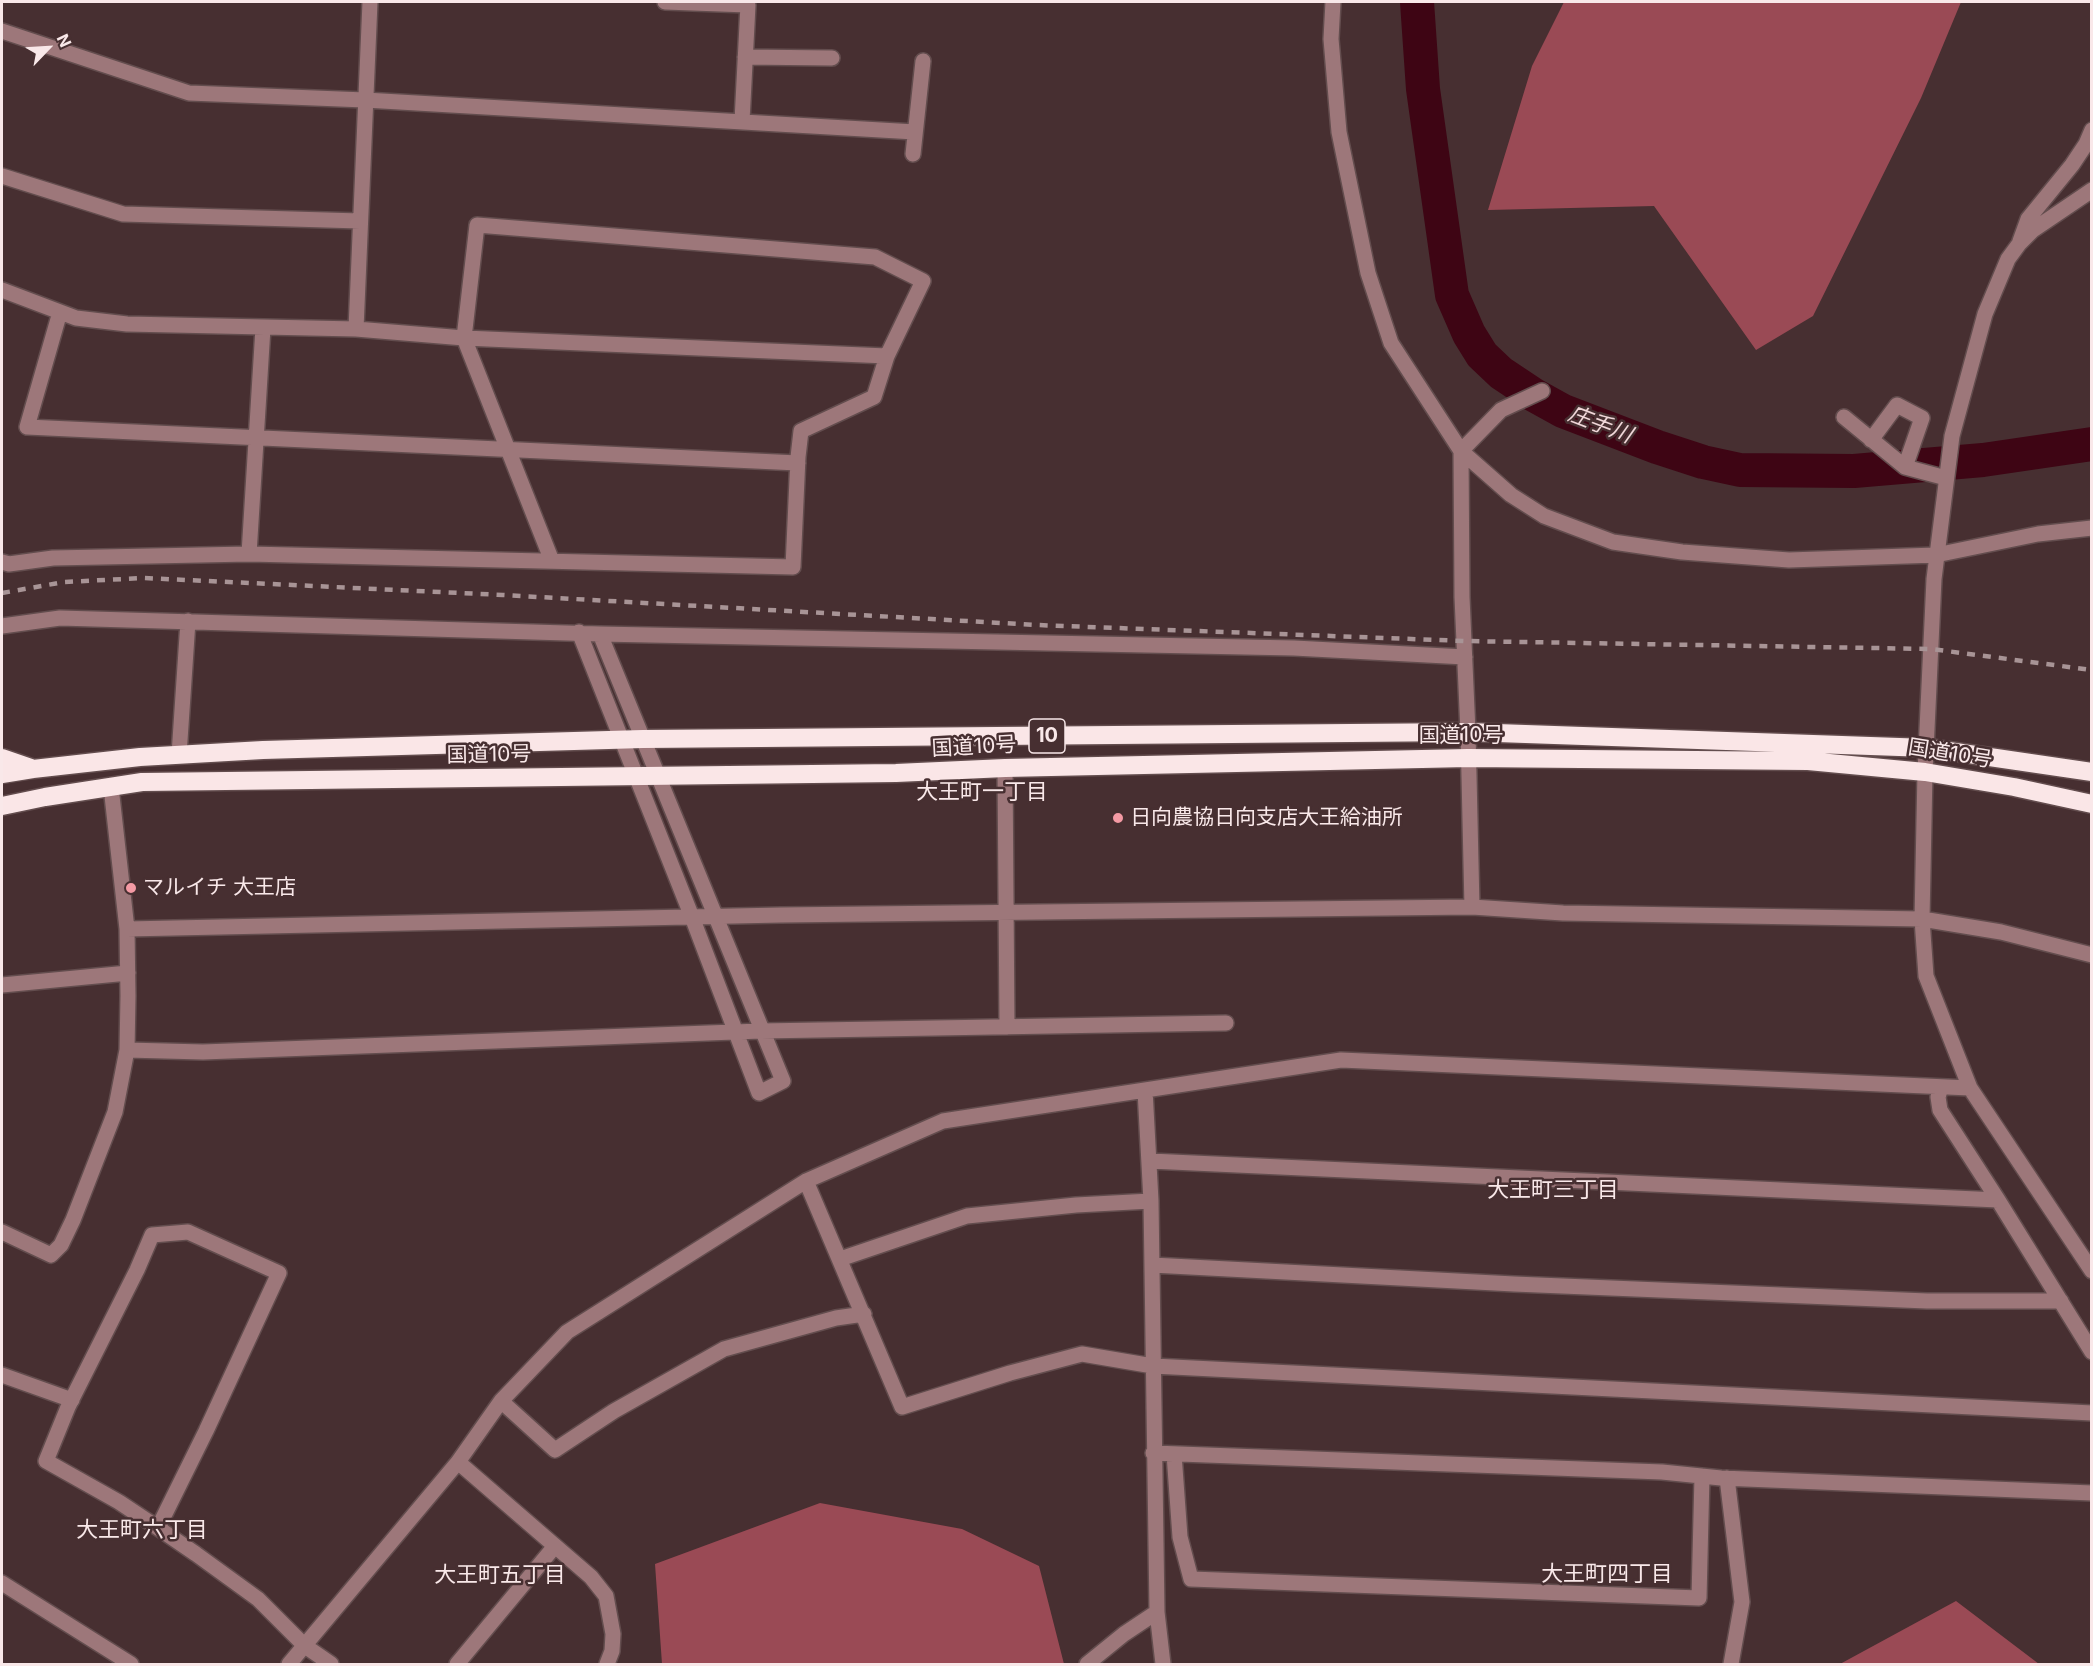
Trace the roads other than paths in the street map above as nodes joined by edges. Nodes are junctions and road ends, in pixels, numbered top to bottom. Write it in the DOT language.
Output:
graph roads {
  1 [pos="370,2"];
  2 [pos="665,2"];
  3 [pos="1333,2"];
  4 [pos="709,3"];
  5 [pos="2,31"];
  6 [pos="745,57"];
  7 [pos="832,58"];
  8 [pos="923,61"];
  9 [pos="364,100"];
  10 [pos="742,121"];
  11 [pos="2091,130"];
  12 [pos="915,132"];
  13 [pos="913,154"];
  14 [pos="2,176"];
  15 [pos="2091,190"];
  16 [pos="360,221"];
  17 [pos="2019,244"];
  18 [pos="2,290"];
  19 [pos="60,312"];
  20 [pos="263,328"];
  21 [pos="356,329"];
  22 [pos="464,338"];
  23 [pos="887,356"];
  24 [pos="1542,391"];
  25 [pos="1845,417"];
  26 [pos="255,439"];
  27 [pos="1871,440"];
  28 [pos="509,449"];
  29 [pos="1461,451"];
  30 [pos="798,463"];
  31 [pos="1905,467"];
  32 [pos="1947,478"];
  33 [pos="2091,528"];
  34 [pos="249,554"];
  35 [pos="1936,555"];
  36 [pos="552,561"];
  37 [pos="2,562"];
  38 [pos="188,621"];
  39 [pos="2,626"];
  40 [pos="579,632"];
  41 [pos="600,634"];
  42 [pos="1465,657"];
  43 [pos="1468,732"];
  44 [pos="643,739"];
  45 [pos="621,741"];
  46 [pos="1928,748"];
  47 [pos="179,755"];
  48 [pos="2,758"];
  49 [pos="1468,758"];
  50 [pos="1005,768"];
  51 [pos="33,769"];
  52 [pos="1925,772"];
  53 [pos="2091,772"];
  54 [pos="2,774"];
  55 [pos="637,775"];
  56 [pos="657,776"];
  57 [pos="111,787"];
  58 [pos="2091,804"];
  59 [pos="2,806"];
  60 [pos="1472,907"];
  61 [pos="1005,913"];
  62 [pos="692,917"];
  63 [pos="716,917"];
  64 [pos="1922,919"];
  65 [pos="127,929"];
  66 [pos="2091,955"];
  67 [pos="128,973"];
  68 [pos="2,986"];
  69 [pos="1226,1023"];
  70 [pos="1007,1027"];
  71 [pos="761,1030"];
  72 [pos="734,1031"];
  73 [pos="127,1050"];
  74 [pos="1941,1087"];
  75 [pos="1970,1088"];
  76 [pos="1144,1090"];
  77 [pos="1150,1161"];
  78 [pos="806,1181"];
  79 [pos="1998,1200"];
  80 [pos="1151,1201"];
  81 [pos="2,1232"];
  82 [pos="840,1259"];
  83 [pos="1152,1265"];
  84 [pos="2091,1271"];
  85 [pos="2061,1301"];
  86 [pos="864,1314"];
  87 [pos="2091,1352"];
  88 [pos="1153,1366"];
  89 [pos="2,1375"];
  90 [pos="72,1400"];
  91 [pos="501,1401"];
  92 [pos="2091,1413"];
  93 [pos="1153,1453"];
  94 [pos="1174,1454"];
  95 [pos="458,1462"];
  96 [pos="1702,1476"];
  97 [pos="1727,1478"];
  98 [pos="2091,1493"];
  99 [pos="158,1528"];
  100 [pos="555,1546"];
  101 [pos="2,1583"];
  102 [pos="1156,1612"];
  103 [pos="305,1646"];
  104 [pos="131,1665"];
  105 [pos="289,1665"];
  106 [pos="331,1665"];
  107 [pos="458,1665"];
  108 [pos="607,1665"];
  109 [pos="1087,1665"];
  110 [pos="1163,1665"];
  111 [pos="1731,1665"];
  1 -- 9 [label="street"];
  2 -- 4 [label="street"];
  3 -- 29 [label="street"];
  4 -- 6 [label="street"];
  5 -- 9 [label="street"];
  6 -- 7 [label="street"];
  6 -- 10 [label="street"];
  8 -- 12 [label="street"];
  9 -- 10 [label="street"];
  9 -- 16 [label="street"];
  10 -- 12 [label="street"];
  11 -- 17 [label="street"];
  12 -- 13 [label="street"];
  14 -- 16 [label="street"];
  15 -- 17 [label="street"];
  16 -- 21 [label="street"];
  17 -- 32 [label="street"];
  18 -- 19 [label="street"];
  19 -- 20 [label="street"];
  19 -- 26 [label="street"];
  20 -- 21 [label="street"];
  20 -- 26 [label="street"];
  21 -- 22 [label="street"];
  22 -- 23 [label="street"];
  22 -- 23 [label="street"];
  22 -- 28 [label="street"];
  23 -- 30 [label="street"];
  24 -- 29 [label="street"];
  25 -- 27 [label="street"];
  26 -- 28 [label="street"];
  26 -- 34 [label="street"];
  27 -- 31 [label="street"];
  27 -- 31 [label="street"];
  28 -- 30 [label="street"];
  28 -- 36 [label="street"];
  29 -- 35 [label="street"];
  29 -- 42 [label="street"];
  30 -- 36 [label="street"];
  31 -- 32 [label="street"];
  32 -- 35 [label="street"];
  33 -- 35 [label="street"];
  34 -- 36 [label="street"];
  34 -- 37 [label="street"];
  35 -- 46 [label="street"];
  38 -- 39 [label="street"];
  38 -- 40 [label="street"];
  38 -- 47 [label="street"];
  40 -- 41 [label="street"];
  40 -- 45 [label="street"];
  41 -- 42 [label="street"];
  41 -- 44 [label="street"];
  42 -- 43 [label="street"];
  43 -- 44 [label="highway, 国道10号 / 10"];
  43 -- 46 [label="highway, 国道10号 / 10"];
  43 -- 49 [label="street"];
  44 -- 45 [label="highway, 国道10号 / 10"];
  44 -- 56 [label="street"];
  45 -- 47 [label="highway, 国道10号 / 10"];
  45 -- 55 [label="street"];
  46 -- 52 [label="street"];
  46 -- 53 [label="highway, 国道10号 / 10"];
  47 -- 51 [label="highway, 国道10号 / 10"];
  48 -- 51 [label="highway"];
  49 -- 50 [label="highway, 国道10号 / 10"];
  49 -- 52 [label="highway, 国道10号 / 10"];
  49 -- 60 [label="street"];
  50 -- 56 [label="highway, 国道10号 / 10"];
  50 -- 61 [label="street"];
  51 -- 54 [label="highway, 国道10号 / 10"];
  52 -- 58 [label="highway, 国道10号 / 10"];
  52 -- 64 [label="street"];
  55 -- 56 [label="highway, 国道10号 / 10"];
  55 -- 57 [label="highway, 国道10号 / 10"];
  55 -- 62 [label="street"];
  56 -- 63 [label="street"];
  57 -- 59 [label="highway, 国道10号 / 10"];
  57 -- 65 [label="street"];
  60 -- 61 [label="street"];
  60 -- 64 [label="street"];
  61 -- 63 [label="street"];
  61 -- 70 [label="street"];
  62 -- 63 [label="street"];
  62 -- 65 [label="street"];
  62 -- 72 [label="street"];
  63 -- 71 [label="street"];
  64 -- 66 [label="street"];
  64 -- 75 [label="street"];
  65 -- 67 [label="street"];
  67 -- 68 [label="street"];
  67 -- 73 [label="street"];
  69 -- 70 [label="street"];
  70 -- 71 [label="street"];
  71 -- 72 [label="street"];
  71 -- 72 [label="street"];
  72 -- 73 [label="street"];
  73 -- 81 [label="street"];
  74 -- 75 [label="street"];
  74 -- 76 [label="street"];
  74 -- 79 [label="street"];
  75 -- 84 [label="street"];
  76 -- 77 [label="street"];
  76 -- 78 [label="street"];
  77 -- 79 [label="street"];
  77 -- 80 [label="street"];
  78 -- 82 [label="street"];
  78 -- 91 [label="street"];
  79 -- 85 [label="street"];
  80 -- 82 [label="street"];
  80 -- 83 [label="street"];
  82 -- 86 [label="street"];
  83 -- 85 [label="street"];
  83 -- 88 [label="street"];
  85 -- 87 [label="street"];
  86 -- 88 [label="street"];
  86 -- 91 [label="street"];
  88 -- 92 [label="street"];
  88 -- 93 [label="street"];
  89 -- 90 [label="street"];
  90 -- 99 [label="street"];
  90 -- 99 [label="street"];
  91 -- 95 [label="street"];
  93 -- 94 [label="street"];
  93 -- 102 [label="street"];
  94 -- 96 [label="street"];
  94 -- 96 [label="street"];
  95 -- 100 [label="street"];
  95 -- 103 [label="street"];
  96 -- 97 [label="street"];
  97 -- 98 [label="street"];
  97 -- 111 [label="street"];
  99 -- 103 [label="street"];
  100 -- 107 [label="street"];
  100 -- 108 [label="street"];
  101 -- 104 [label="street"];
  102 -- 109 [label="street"];
  102 -- 110 [label="street"];
  103 -- 105 [label="street"];
  103 -- 106 [label="street"];
}
